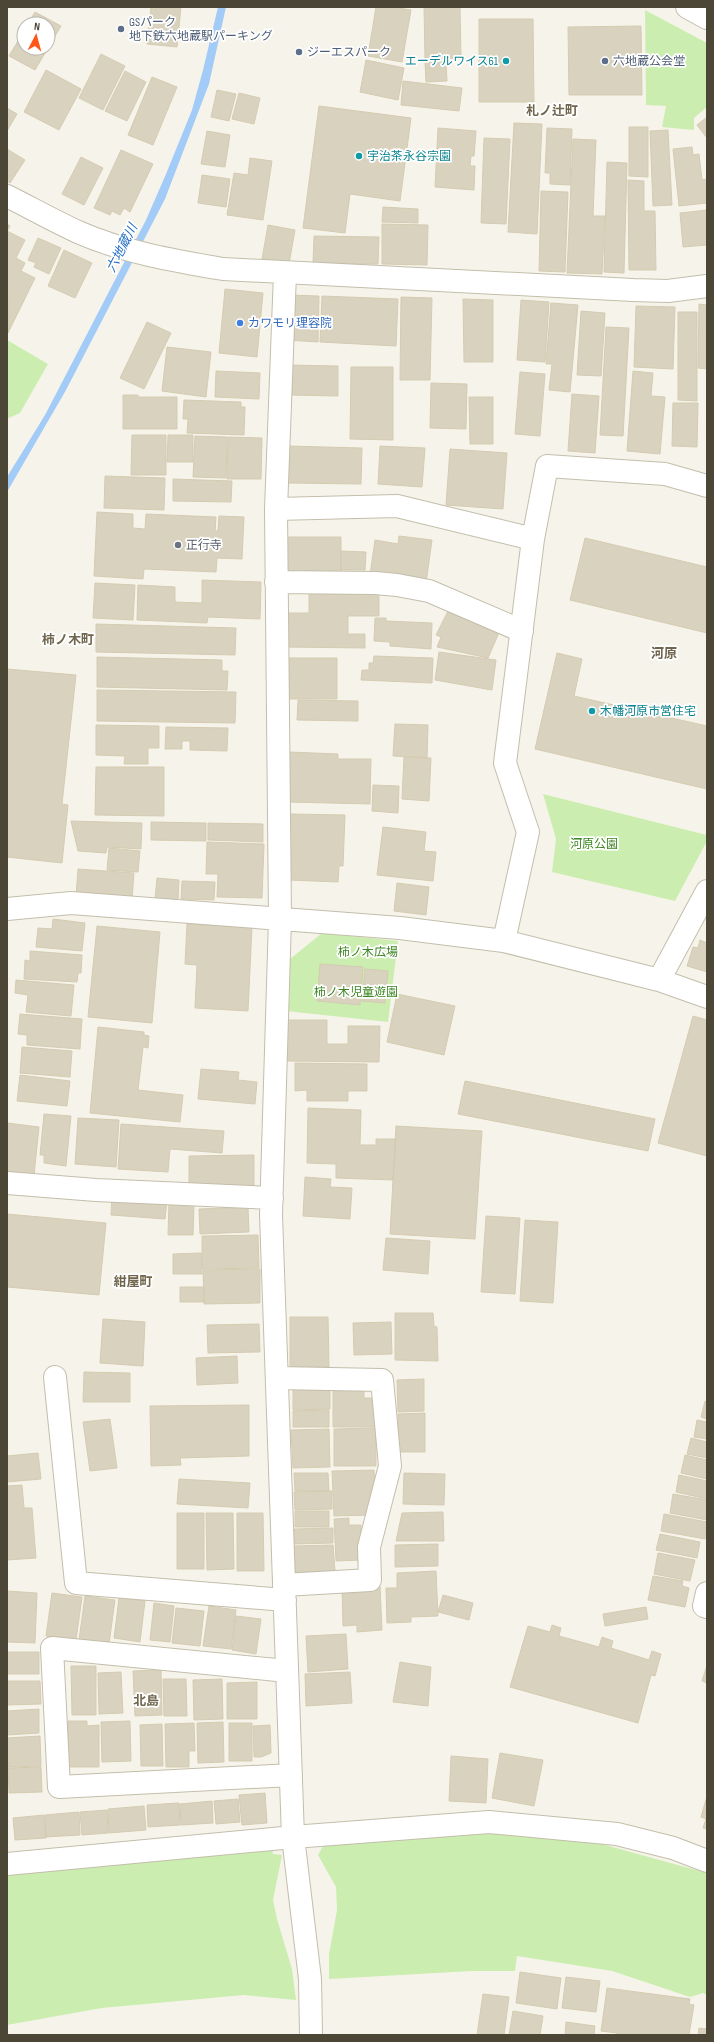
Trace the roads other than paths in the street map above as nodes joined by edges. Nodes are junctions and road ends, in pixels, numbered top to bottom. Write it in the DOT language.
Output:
graph roads {
  1 [pos="687,7"];
  2 [pos="707,18"];
  3 [pos="7,196"];
  4 [pos="286,273"];
  5 [pos="707,286"];
  6 [pos="707,486"];
  7 [pos="276,509"];
  8 [pos="533,539"];
  9 [pos="276,582"];
  10 [pos="522,631"];
  11 [pos="707,891"];
  12 [pos="7,908"];
  13 [pos="280,919"];
  14 [pos="504,941"];
  15 [pos="659,980"];
  16 [pos="707,997"];
  17 [pos="7,1183"];
  18 [pos="272,1198"];
  19 [pos="55,1377"];
  20 [pos="277,1378"];
  21 [pos="285,1592"];
  22 [pos="707,1593"];
  23 [pos="707,1607"];
  24 [pos="287,1671"];
  25 [pos="291,1775"];
  26 [pos="293,1837"];
  27 [pos="707,1861"];
  28 [pos="7,1864"];
  29 [pos="311,2035"];
  1 -- 2 [label="street"];
  3 -- 4 [label="street"];
  4 -- 5 [label="street"];
  4 -- 7 [label="street"];
  6 -- 8 [label="street"];
  7 -- 8 [label="street"];
  7 -- 9 [label="street"];
  8 -- 10 [label="street"];
  9 -- 10 [label="street"];
  9 -- 13 [label="street"];
  10 -- 14 [label="street"];
  11 -- 15 [label="street"];
  12 -- 13 [label="street"];
  13 -- 14 [label="street"];
  13 -- 18 [label="street"];
  14 -- 15 [label="street"];
  15 -- 16 [label="street"];
  17 -- 18 [label="street"];
  18 -- 20 [label="street"];
  19 -- 21 [label="street"];
  20 -- 21 [label="street"];
  20 -- 21 [label="street"];
  21 -- 24 [label="street"];
  22 -- 23 [label="street"];
  24 -- 25 [label="street"];
  24 -- 25 [label="street"];
  25 -- 26 [label="street"];
  26 -- 27 [label="street"];
  26 -- 28 [label="street"];
  26 -- 29 [label="street"];
}
